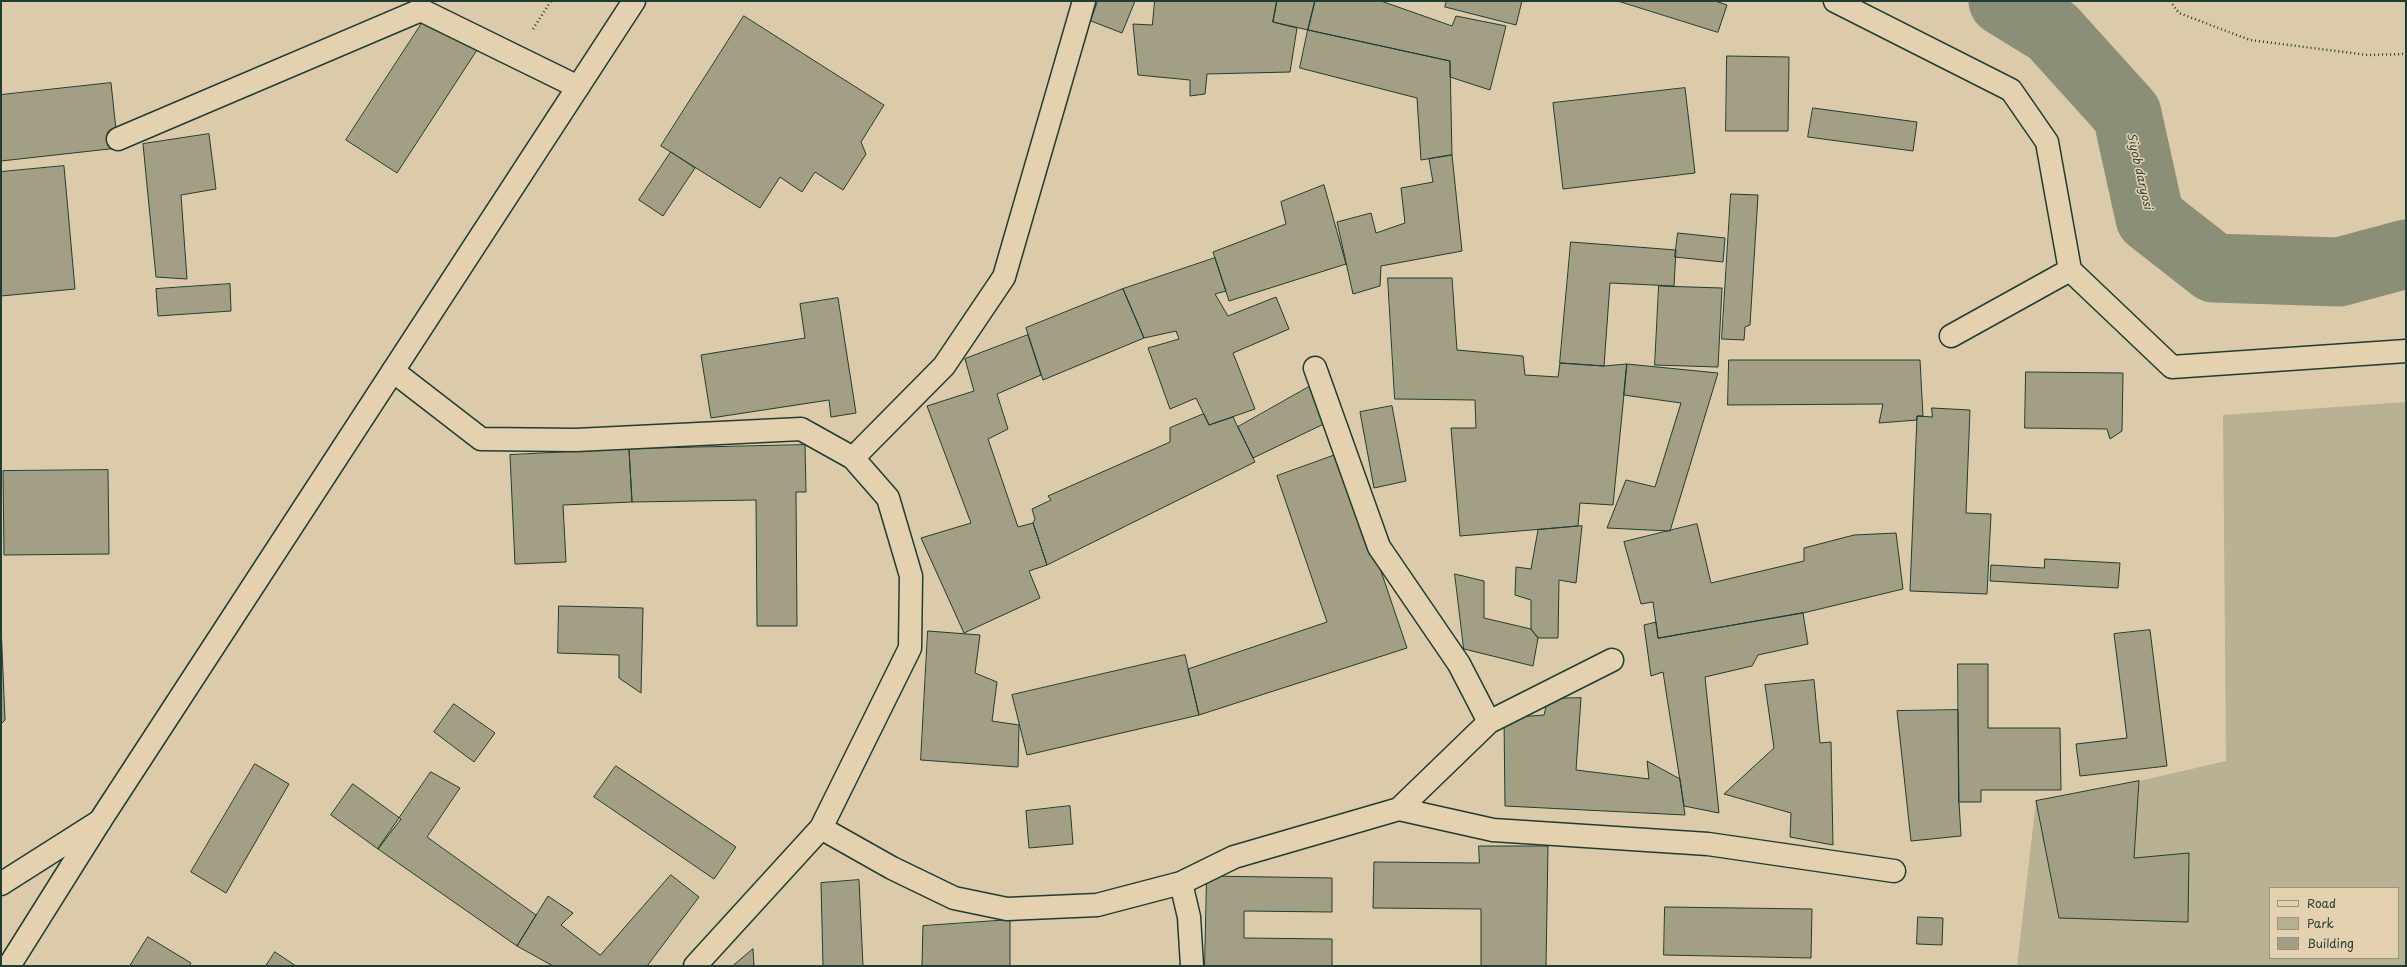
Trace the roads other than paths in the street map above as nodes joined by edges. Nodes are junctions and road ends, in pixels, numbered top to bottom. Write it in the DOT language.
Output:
graph roads {
  1 [pos="634,1"];
  2 [pos="1084,1"];
  3 [pos="1835,1"];
  4 [pos="422,5"];
  5 [pos="578,87"];
  6 [pos="118,139"];
  7 [pos="2070,270"];
  8 [pos="1951,336"];
  9 [pos="2406,351"];
  10 [pos="1315,368"];
  11 [pos="393,371"];
  12 [pos="853,458"];
  13 [pos="1612,660"];
  14 [pos="1489,722"];
  15 [pos="1400,809"];
  16 [pos="100,821"];
  17 [pos="820,828"];
  18 [pos="1894,872"];
  19 [pos="1181,883"];
  20 [pos="1,884"];
  21 [pos="9,966"];
  22 [pos="695,966"];
  23 [pos="1192,966"];
  1 -- 5 [label="street"];
  2 -- 12 [label="street"];
  3 -- 7 [label="street"];
  4 -- 5 [label="street"];
  4 -- 6 [label="street"];
  5 -- 11 [label="street"];
  7 -- 8 [label="street"];
  7 -- 9 [label="street"];
  10 -- 14 [label="street"];
  11 -- 12 [label="street"];
  11 -- 16 [label="street"];
  12 -- 17 [label="street"];
  13 -- 14 [label="street"];
  14 -- 15 [label="street"];
  15 -- 18 [label="street"];
  15 -- 19 [label="street"];
  16 -- 20 [label="street"];
  16 -- 21 [label="street"];
  17 -- 19 [label="street"];
  17 -- 22 [label="street"];
  19 -- 23 [label="street"];
}
